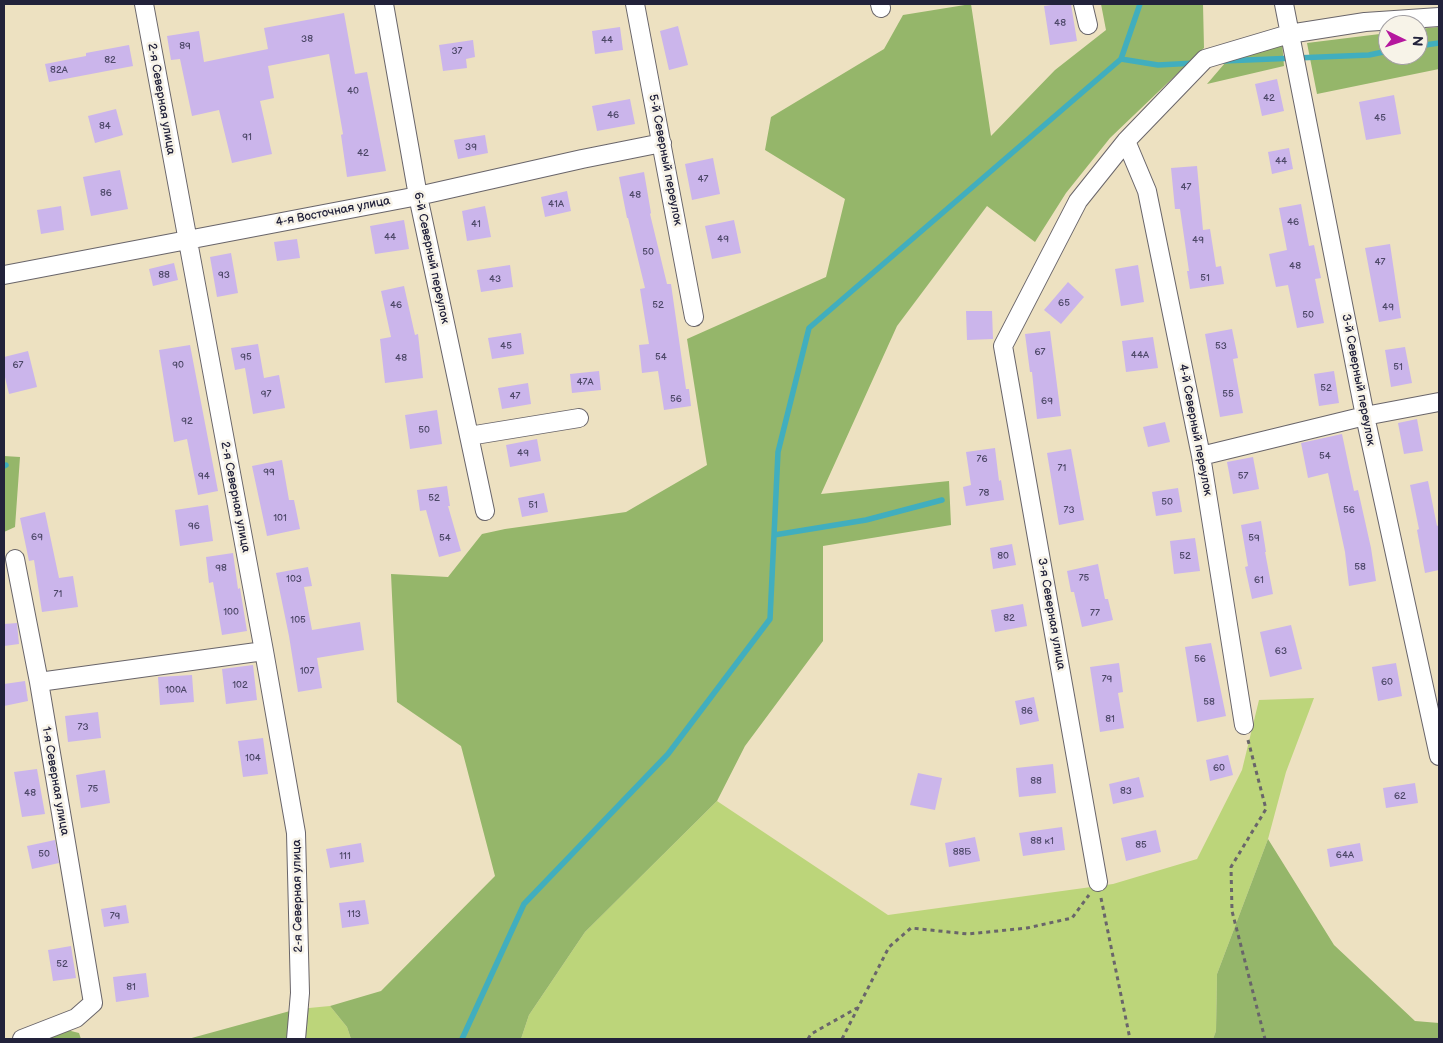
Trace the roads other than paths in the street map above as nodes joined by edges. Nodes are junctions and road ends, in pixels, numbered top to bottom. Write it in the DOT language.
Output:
graph roads {
  1 [pos="144,4"];
  2 [pos="384,4"];
  3 [pos="635,4"];
  4 [pos="1083,4"];
  5 [pos="1284,4"];
  6 [pos="1439,17"];
  7 [pos="1088,26"];
  8 [pos="1289,34"];
  9 [pos="1126,141"];
  10 [pos="662,143"];
  11 [pos="418,196"];
  12 [pos="187,241"];
  13 [pos="4,275"];
  14 [pos="694,317"];
  15 [pos="1439,402"];
  16 [pos="1365,416"];
  17 [pos="580,418"];
  18 [pos="469,436"];
  19 [pos="1201,456"];
  20 [pos="485,512"];
  21 [pos="14,559"];
  22 [pos="264,651"];
  23 [pos="39,682"];
  24 [pos="1244,725"];
  25 [pos="1439,756"];
  26 [pos="1098,882"];
  27 [pos="22,1039"];
  28 [pos="296,1039"];
  1 -- 12 [label="street, 2-я Северная улица"];
  2 -- 11 [label="street, 6-й Северный переулок"];
  3 -- 10 [label="street, 5-й Северный переулок"];
  4 -- 7 [label="street"];
  5 -- 8 [label="street, 3-й Северный переулок"];
  6 -- 8 [label="street"];
  8 -- 9 [label="street"];
  8 -- 16 [label="street, 3-й Северный переулок"];
  9 -- 19 [label="street, 4-й Северный переулок"];
  9 -- 26 [label="street, 3-я Северная улица"];
  10 -- 11 [label="street, 4-я Восточная улица"];
  10 -- 14 [label="street, 5-й Северный переулок"];
  11 -- 12 [label="street, 4-я Восточная улица"];
  11 -- 18 [label="street, 6-й Северный переулок"];
  12 -- 13 [label="street, 4-я Восточная улица"];
  12 -- 22 [label="street, 2-я Северная улица"];
  15 -- 16 [label="street"];
  16 -- 19 [label="street"];
  16 -- 25 [label="street, 3-й Северный переулок"];
  17 -- 18 [label="street"];
  18 -- 20 [label="street, 6-й Северный переулок"];
  19 -- 24 [label="street, 4-й Северный переулок"];
  21 -- 23 [label="street, 1-я Северная улица"];
  22 -- 23 [label="street"];
  22 -- 28 [label="street, 2-я Северная улица"];
  23 -- 27 [label="street, 1-я Северная улица"];
}
